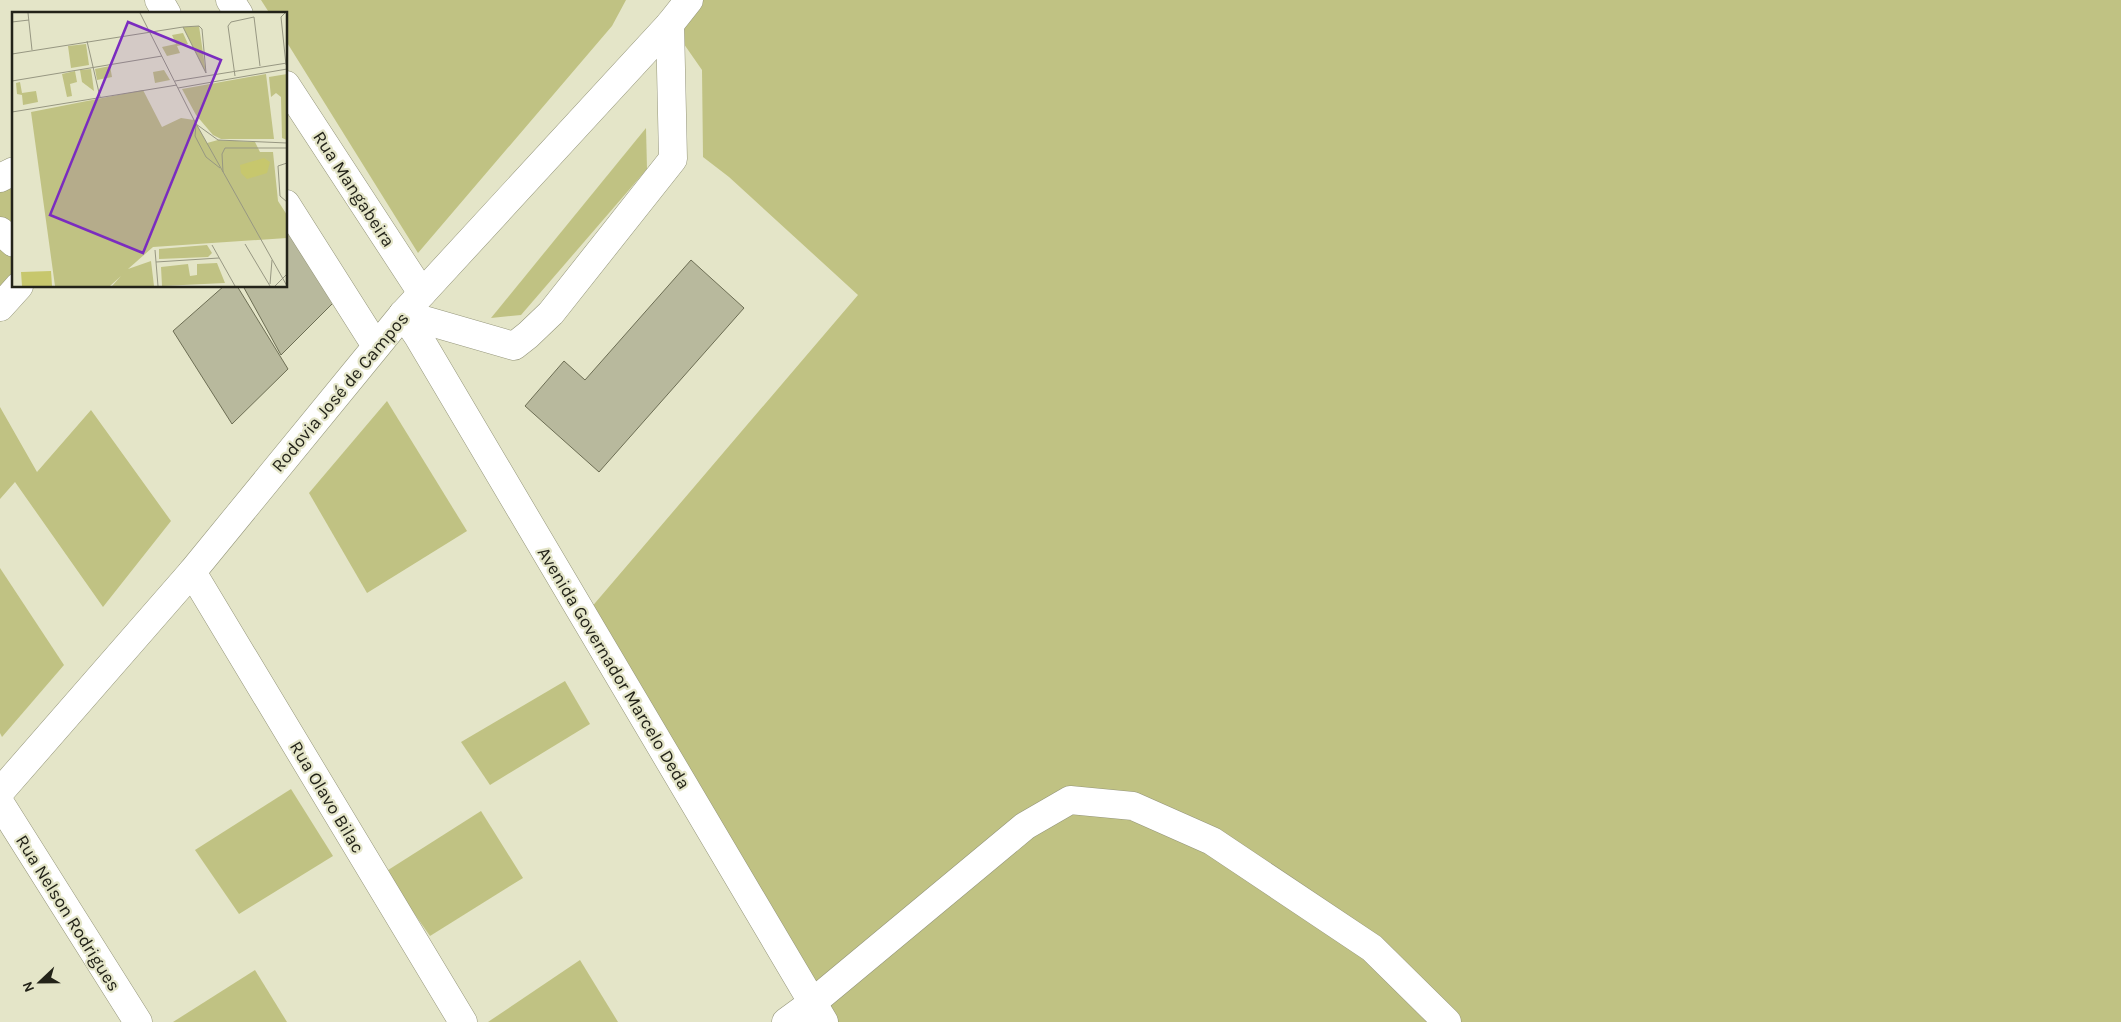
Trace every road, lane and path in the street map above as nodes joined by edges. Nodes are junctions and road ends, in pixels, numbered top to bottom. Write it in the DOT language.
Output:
graph roads {
  1 [pos="159,0"];
  2 [pos="230,0"];
  3 [pos="689,0"];
  4 [pos="166,12"];
  5 [pos="238,12"];
  6 [pos="670,24"];
  7 [pos="288,88"];
  8 [pos="12,172"];
  9 [pos="0,178"];
  10 [pos="288,207"];
  11 [pos="0,230"];
  12 [pos="12,241"];
  13 [pos="17,288"];
  14 [pos="422,293"];
  15 [pos="0,307"];
  16 [pos="403,314"];
  17 [pos="376,346"];
  18 [pos="192,572"];
  19 [pos="0,792"];
  20 [pos="0,802"];
  21 [pos="818,1013"];
  22 [pos="138,1022"];
  23 [pos="462,1022"];
  24 [pos="786,1022"];
  25 [pos="1447,1022"];
  1 -- 4 [label="street"];
  2 -- 5 [label="street"];
  3 -- 6 [label="street, Rodovia José de Campos"];
  6 -- 14 [label="street, Rodovia José de Campos"];
  6 -- 16 [label="street"];
  7 -- 14 [label="street, Rua Mangabeira"];
  8 -- 9 [label="street"];
  10 -- 17 [label="street"];
  11 -- 12 [label="street"];
  13 -- 15 [label="street"];
  14 -- 16 [label="street, Rodovia José de Campos"];
  16 -- 17 [label="street, Rodovia José de Campos"];
  16 -- 21 [label="street, Avenida Governador Marcelo Deda"];
  17 -- 18 [label="street, Rodovia José de Campos"];
  18 -- 19 [label="street, Rodovia José de Campos"];
  18 -- 23 [label="street, Rua Olavo Bilac"];
  20 -- 22 [label="street, Rua Nelson Rodrigues"];
  21 -- 24 [label="street"];
  21 -- 25 [label="street"];
}
